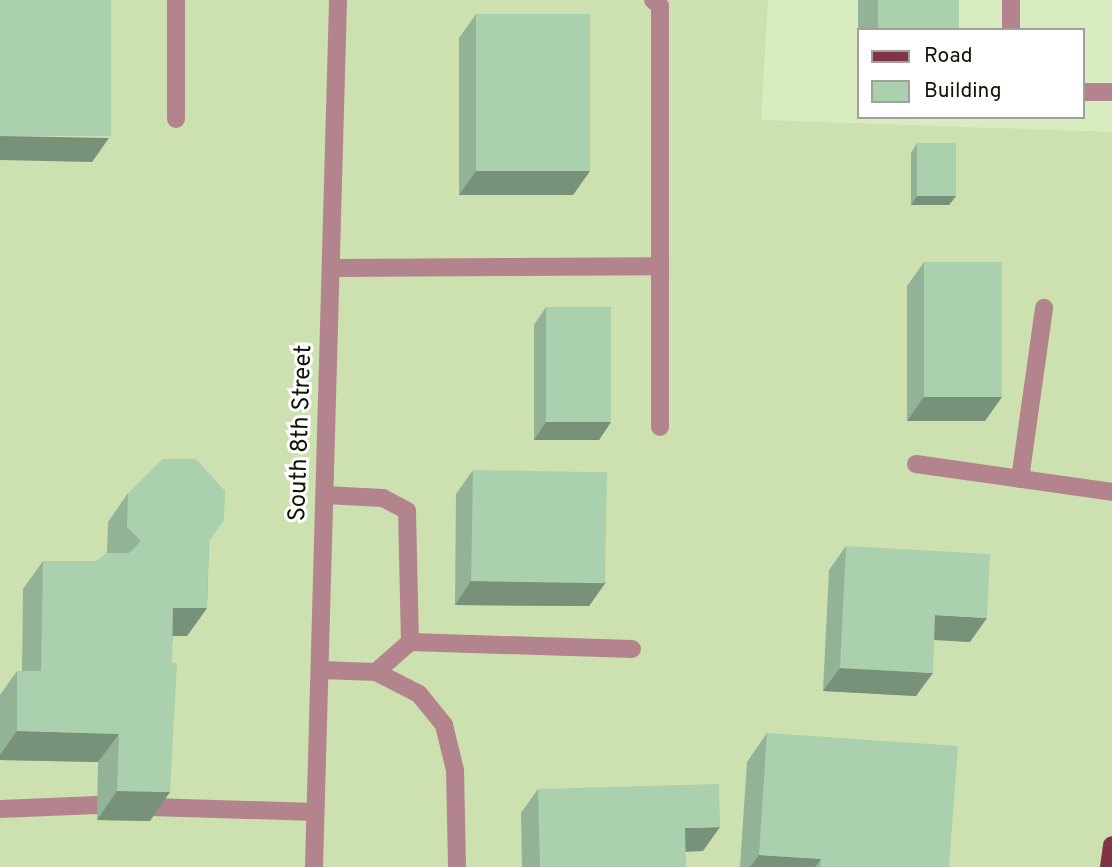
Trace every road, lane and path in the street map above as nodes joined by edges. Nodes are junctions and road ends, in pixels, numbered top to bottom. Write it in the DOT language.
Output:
graph roads {
  1 [pos="176,0"];
  2 [pos="338,0"];
  3 [pos="653,0"];
  4 [pos="1010,0"];
  5 [pos="1011,28"];
  6 [pos="1084,92"];
  7 [pos="1112,92"];
  8 [pos="176,119"];
  9 [pos="660,266"];
  10 [pos="331,268"];
  11 [pos="1044,308"];
  12 [pos="660,427"];
  13 [pos="916,464"];
  14 [pos="1020,479"];
  15 [pos="1112,492"];
  16 [pos="325,495"];
  17 [pos="410,642"];
  18 [pos="632,649"];
  19 [pos="320,670"];
  20 [pos="376,672"];
  21 [pos="97,805"];
  22 [pos="150,807"];
  23 [pos="0,809"];
  24 [pos="316,812"];
  25 [pos="1112,845"];
  26 [pos="314,867"];
  27 [pos="457,867"];
  28 [pos="1109,867"];
  1 -- 8 [label="street"];
  2 -- 10 [label="street, South 8th Street"];
  3 -- 9 [label="street"];
  4 -- 5 [label="street"];
  6 -- 7 [label="street"];
  9 -- 10 [label="street"];
  9 -- 12 [label="street"];
  10 -- 16 [label="street, South 8th Street"];
  11 -- 14 [label="street"];
  13 -- 14 [label="street"];
  14 -- 15 [label="street"];
  16 -- 17 [label="street"];
  16 -- 19 [label="street, South 8th Street"];
  17 -- 18 [label="street"];
  17 -- 20 [label="street"];
  19 -- 20 [label="street"];
  19 -- 24 [label="street, South 8th Street"];
  20 -- 27 [label="street"];
  21 -- 23 [label="street"];
  22 -- 24 [label="street"];
  24 -- 26 [label="street, South 8th Street"];
  25 -- 28 [label="main road"];
}
